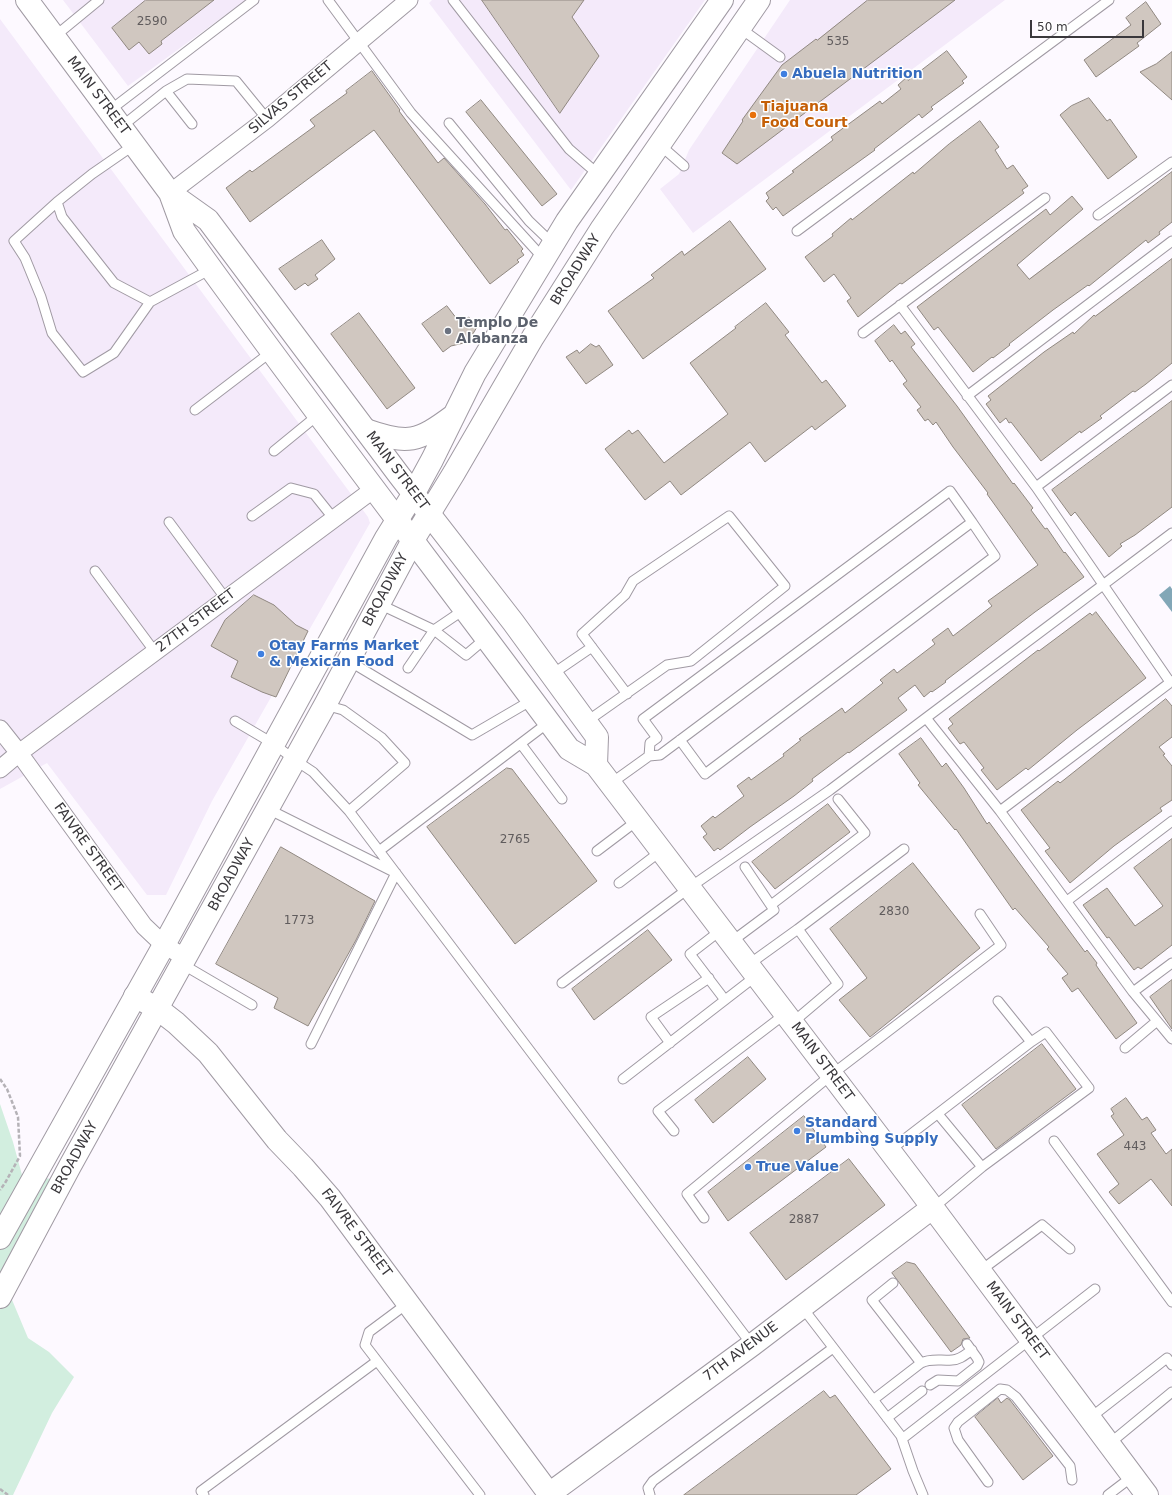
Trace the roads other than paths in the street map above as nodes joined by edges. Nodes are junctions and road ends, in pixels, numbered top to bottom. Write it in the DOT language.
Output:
graph roads {
  1 [pos="27,0"];
  2 [pos="99,0"];
  3 [pos="254,0"];
  4 [pos="328,0"];
  5 [pos="409,0"];
  6 [pos="454,0"];
  7 [pos="759,0"];
  8 [pos="1109,0"];
  9 [pos="717,3"];
  10 [pos="740,28"];
  11 [pos="54,37"];
  12 [pos="358,42"];
  13 [pos="780,57"];
  14 [pos="166,91"];
  15 [pos="115,119"];
  16 [pos="267,119"];
  17 [pos="449,123"];
  18 [pos="192,124"];
  19 [pos="134,145"];
  20 [pos="660,145"];
  21 [pos="1172,162"];
  22 [pos="684,166"];
  23 [pos="599,175"];
  24 [pos="170,193"];
  25 [pos="1045,198"];
  26 [pos="57,202"];
  27 [pos="1098,215"];
  28 [pos="797,231"];
  29 [pos="1172,241"];
  30 [pos="548,252"];
  31 [pos="211,269"];
  32 [pos="150,302"];
  33 [pos="900,305"];
  34 [pos="863,333"];
  35 [pos="271,352"];
  36 [pos="1172,385"];
  37 [pos="967,396"];
  38 [pos="195,410"];
  39 [pos="318,415"];
  40 [pos="454,415"];
  41 [pos="366,430"];
  42 [pos="274,450"];
  43 [pos="1036,487"];
  44 [pos="374,489"];
  45 [pos="414,493"];
  46 [pos="430,514"];
  47 [pos="252,516"];
  48 [pos="334,519"];
  49 [pos="397,520"];
  50 [pos="169,522"];
  51 [pos="972,522"];
  52 [pos="1172,533"];
  53 [pos="413,540"];
  54 [pos="95,571"];
  55 [pos="1103,586"];
  56 [pos="226,599"];
  57 [pos="379,604"];
  58 [pos="464,609"];
  59 [pos="434,630"];
  60 [pos="486,638"];
  61 [pos="592,647"];
  62 [pos="155,652"];
  63 [pos="349,661"];
  64 [pos="408,668"];
  65 [pos="551,675"];
  66 [pos="1171,681"];
  67 [pos="627,694"];
  68 [pos="532,700"];
  69 [pos="325,705"];
  70 [pos="926,718"];
  71 [pos="236,721"];
  72 [pos="549,722"];
  73 [pos="586,722"];
  74 [pos="0,729"];
  75 [pos="680,740"];
  76 [pos="274,744"];
  77 [pos="521,744"];
  78 [pos="19,753"];
  79 [pos="649,756"];
  80 [pos="295,760"];
  81 [pos="596,765"];
  82 [pos="0,769"];
  83 [pos="610,784"];
  84 [pos="562,799"];
  85 [pos="838,799"];
  86 [pos="268,809"];
  87 [pos="1000,810"];
  88 [pos="349,811"];
  89 [pos="638,820"];
  90 [pos="1172,821"];
  91 [pos="904,849"];
  92 [pos="597,851"];
  93 [pos="661,851"];
  94 [pos="379,852"];
  95 [pos="745,867"];
  96 [pos="396,873"];
  97 [pos="619,883"];
  98 [pos="689,888"];
  99 [pos="1066,901"];
  100 [pos="771,905"];
  101 [pos="980,914"];
  102 [pos="798,929"];
  103 [pos="726,936"];
  104 [pos="164,945"];
  105 [pos="184,961"];
  106 [pos="1172,963"];
  107 [pos="752,971"];
  108 [pos="709,978"];
  109 [pos="562,983"];
  110 [pos="1133,992"];
  111 [pos="135,996"];
  112 [pos="725,1000"];
  113 [pos="998,1001"];
  114 [pos="252,1005"];
  115 [pos="158,1009"];
  116 [pos="788,1019"];
  117 [pos="1157,1021"];
  118 [pos="1172,1039"];
  119 [pos="1031,1042"];
  120 [pos="670,1043"];
  121 [pos="311,1044"];
  122 [pos="1125,1048"];
  123 [pos="832,1075"];
  124 [pos="623,1079"];
  125 [pos="938,1114"];
  126 [pos="674,1131"];
  127 [pos="1054,1141"];
  128 [pos="889,1151"];
  129 [pos="982,1167"];
  130 [pos="932,1208"];
  131 [pos="704,1218"];
  132 [pos="0,1238"];
  133 [pos="1070,1249"];
  134 [pos="980,1271"];
  135 [pos="893,1283"];
  136 [pos="1095,1289"];
  137 [pos="0,1297"];
  138 [pos="1172,1302"];
  139 [pos="408,1303"];
  140 [pos="802,1307"];
  141 [pos="1031,1340"];
  142 [pos="752,1345"];
  143 [pos="833,1348"];
  144 [pos="377,1361"];
  145 [pos="920,1363"];
  146 [pos="1172,1365"];
  147 [pos="930,1385"];
  148 [pos="922,1391"];
  149 [pos="1172,1392"];
  150 [pos="873,1400"];
  151 [pos="888,1418"];
  152 [pos="1090,1418"];
  153 [pos="902,1439"];
  154 [pos="1109,1444"];
  155 [pos="1132,1476"];
  156 [pos="1072,1480"];
  157 [pos="988,1482"];
  158 [pos="204,1495"];
  159 [pos="480,1495"];
  160 [pos="549,1495"];
  161 [pos="650,1495"];
  162 [pos="923,1495"];
  163 [pos="1108,1495"];
  164 [pos="1147,1495"];
  1 -- 11 [label="main road, MAIN STREET"];
  2 -- 11 [label="lane"];
  3 -- 15 [label="lane"];
  4 -- 12 [label="lane"];
  5 -- 12 [label="street, SILVAS STREET"];
  6 -- 23 [label="lane"];
  7 -- 10 [label="main road, BROADWAY"];
  8 -- 28 [label="lane"];
  9 -- 10 [label="main road"];
  9 -- 23 [label="main road, BROADWAY"];
  10 -- 13 [label="lane"];
  10 -- 20 [label="main road, BROADWAY"];
  11 -- 15 [label="main road, MAIN STREET"];
  12 -- 16 [label="street, SILVAS STREET"];
  12 -- 30 [label="lane"];
  14 -- 15 [label="lane"];
  14 -- 16 [label="lane"];
  14 -- 18 [label="lane"];
  15 -- 19 [label="main road, MAIN STREET"];
  16 -- 24 [label="street, SILVAS STREET"];
  17 -- 30 [label="lane"];
  19 -- 24 [label="main road, MAIN STREET"];
  19 -- 26 [label="lane"];
  20 -- 22 [label="lane"];
  20 -- 46 [label="main road, BROADWAY"];
  21 -- 27 [label="lane"];
  23 -- 30 [label="main road, BROADWAY"];
  24 -- 31 [label="main road, MAIN STREET"];
  24 -- 41 [label="main road, MAIN STREET"];
  25 -- 33 [label="lane"];
  26 -- 32 [label="lane"];
  26 -- 32 [label="lane"];
  29 -- 37 [label="lane"];
  30 -- 40 [label="main road, BROADWAY"];
  31 -- 32 [label="lane"];
  31 -- 35 [label="main road, MAIN STREET"];
  33 -- 34 [label="lane"];
  33 -- 37 [label="lane"];
  35 -- 38 [label="lane"];
  35 -- 39 [label="main road, MAIN STREET"];
  36 -- 43 [label="lane"];
  37 -- 43 [label="lane"];
  39 -- 42 [label="lane"];
  39 -- 44 [label="main road, MAIN STREET"];
  40 -- 41 [label="main road"];
  40 -- 45 [label="main road, BROADWAY"];
  41 -- 45 [label="main road, MAIN STREET"];
  43 -- 55 [label="lane"];
  44 -- 48 [label="street, 27TH STREET"];
  44 -- 49 [label="main road, MAIN STREET"];
  45 -- 46 [label="main road, MAIN STREET"];
  45 -- 49 [label="main road, BROADWAY"];
  46 -- 53 [label="main road, BROADWAY"];
  46 -- 65 [label="main road, MAIN STREET"];
  47 -- 48 [label="lane"];
  48 -- 56 [label="street, 27TH STREET"];
  49 -- 53 [label="main road, MAIN STREET"];
  49 -- 76 [label="main road, BROADWAY"];
  50 -- 56 [label="lane"];
  51 -- 75 [label="lane"];
  51 -- 75 [label="lane"];
  51 -- 79 [label="lane"];
  52 -- 55 [label="lane"];
  53 -- 57 [label="main road, BROADWAY"];
  53 -- 58 [label="main road, MAIN STREET"];
  54 -- 62 [label="lane"];
  55 -- 66 [label="lane"];
  55 -- 70 [label="lane"];
  56 -- 62 [label="street, 27TH STREET"];
  57 -- 59 [label="lane"];
  57 -- 63 [label="main road, BROADWAY"];
  58 -- 59 [label="lane"];
  58 -- 60 [label="main road, MAIN STREET"];
  59 -- 60 [label="lane"];
  59 -- 64 [label="lane"];
  60 -- 68 [label="main road, MAIN STREET"];
  61 -- 65 [label="lane"];
  61 -- 67 [label="lane"];
  61 -- 67 [label="lane"];
  62 -- 78 [label="street, 27TH STREET"];
  63 -- 68 [label="lane"];
  63 -- 69 [label="main road, BROADWAY"];
  65 -- 73 [label="main road, MAIN STREET"];
  66 -- 87 [label="lane"];
  67 -- 73 [label="lane"];
  68 -- 72 [label="main road, MAIN STREET"];
  69 -- 80 [label="main road, BROADWAY"];
  69 -- 88 [label="lane"];
  70 -- 87 [label="lane"];
  70 -- 98 [label="lane"];
  71 -- 76 [label="lane"];
  72 -- 77 [label="lane"];
  72 -- 81 [label="main road, MAIN STREET"];
  73 -- 81 [label="main road, MAIN STREET"];
  74 -- 78 [label="street, FAIVRE STREET"];
  75 -- 79 [label="lane"];
  76 -- 80 [label="lane"];
  76 -- 104 [label="main road, BROADWAY"];
  77 -- 84 [label="lane"];
  77 -- 94 [label="lane"];
  78 -- 82 [label="street, 27TH STREET"];
  78 -- 104 [label="street, FAIVRE STREET"];
  79 -- 83 [label="lane"];
  80 -- 86 [label="main road, BROADWAY"];
  80 -- 88 [label="lane"];
  81 -- 83 [label="main road, MAIN STREET"];
  83 -- 89 [label="main road, MAIN STREET"];
  85 -- 100 [label="lane"];
  86 -- 96 [label="lane"];
  86 -- 105 [label="main road, BROADWAY"];
  87 -- 99 [label="lane"];
  88 -- 94 [label="lane"];
  89 -- 92 [label="lane"];
  89 -- 93 [label="main road, MAIN STREET"];
  90 -- 99 [label="lane"];
  91 -- 102 [label="lane"];
  93 -- 97 [label="lane"];
  93 -- 98 [label="main road, MAIN STREET"];
  94 -- 96 [label="lane"];
  95 -- 100 [label="lane"];
  96 -- 121 [label="lane"];
  96 -- 142 [label="lane"];
  98 -- 103 [label="main road, MAIN STREET"];
  98 -- 109 [label="lane"];
  99 -- 110 [label="lane"];
  100 -- 103 [label="lane"];
  101 -- 123 [label="lane"];
  102 -- 107 [label="lane"];
  102 -- 116 [label="lane"];
  103 -- 107 [label="main road, MAIN STREET"];
  103 -- 108 [label="lane"];
  104 -- 105 [label="street, FAIVRE STREET"];
  104 -- 111 [label="main road, BROADWAY"];
  105 -- 114 [label="lane"];
  105 -- 115 [label="main road, BROADWAY"];
  106 -- 110 [label="lane"];
  107 -- 112 [label="lane"];
  107 -- 116 [label="main road, MAIN STREET"];
  108 -- 112 [label="lane"];
  108 -- 120 [label="lane"];
  110 -- 117 [label="lane"];
  111 -- 115 [label="main road, FAIVRE STREET"];
  111 -- 132 [label="main road, BROADWAY"];
  112 -- 120 [label="lane"];
  113 -- 119 [label="lane"];
  115 -- 137 [label="main road, BROADWAY"];
  115 -- 139 [label="main road, FAIVRE STREET"];
  116 -- 123 [label="main road, MAIN STREET"];
  116 -- 126 [label="lane"];
  117 -- 118 [label="lane"];
  117 -- 122 [label="lane"];
  119 -- 125 [label="lane"];
  119 -- 129 [label="lane"];
  120 -- 124 [label="lane"];
  123 -- 128 [label="main road, MAIN STREET"];
  123 -- 131 [label="lane"];
  125 -- 128 [label="lane"];
  125 -- 129 [label="lane"];
  127 -- 138 [label="lane"];
  128 -- 130 [label="main road, MAIN STREET"];
  129 -- 130 [label="lane"];
  130 -- 134 [label="main road, MAIN STREET"];
  130 -- 140 [label="main road, 7TH AVENUE"];
  133 -- 134 [label="lane"];
  134 -- 141 [label="main road, MAIN STREET"];
  135 -- 145 [label="lane"];
  136 -- 141 [label="lane"];
  139 -- 144 [label="lane"];
  139 -- 160 [label="main road, FAIVRE STREET"];
  140 -- 142 [label="main road, 7TH AVENUE"];
  140 -- 143 [label="lane"];
  141 -- 152 [label="main road, MAIN STREET"];
  141 -- 153 [label="lane"];
  142 -- 160 [label="main road, 7TH AVENUE"];
  143 -- 150 [label="lane"];
  143 -- 161 [label="lane"];
  144 -- 158 [label="lane"];
  144 -- 159 [label="lane"];
  145 -- 147 [label="lane"];
  145 -- 150 [label="lane"];
  146 -- 152 [label="lane"];
  148 -- 151 [label="lane"];
  149 -- 154 [label="lane"];
  150 -- 151 [label="lane"];
  151 -- 153 [label="lane"];
  152 -- 154 [label="main road, MAIN STREET"];
  153 -- 162 [label="lane"];
  154 -- 155 [label="main road, MAIN STREET"];
  155 -- 163 [label="lane"];
  155 -- 164 [label="main road, MAIN STREET"];
  156 -- 157 [label="lane"];
}
